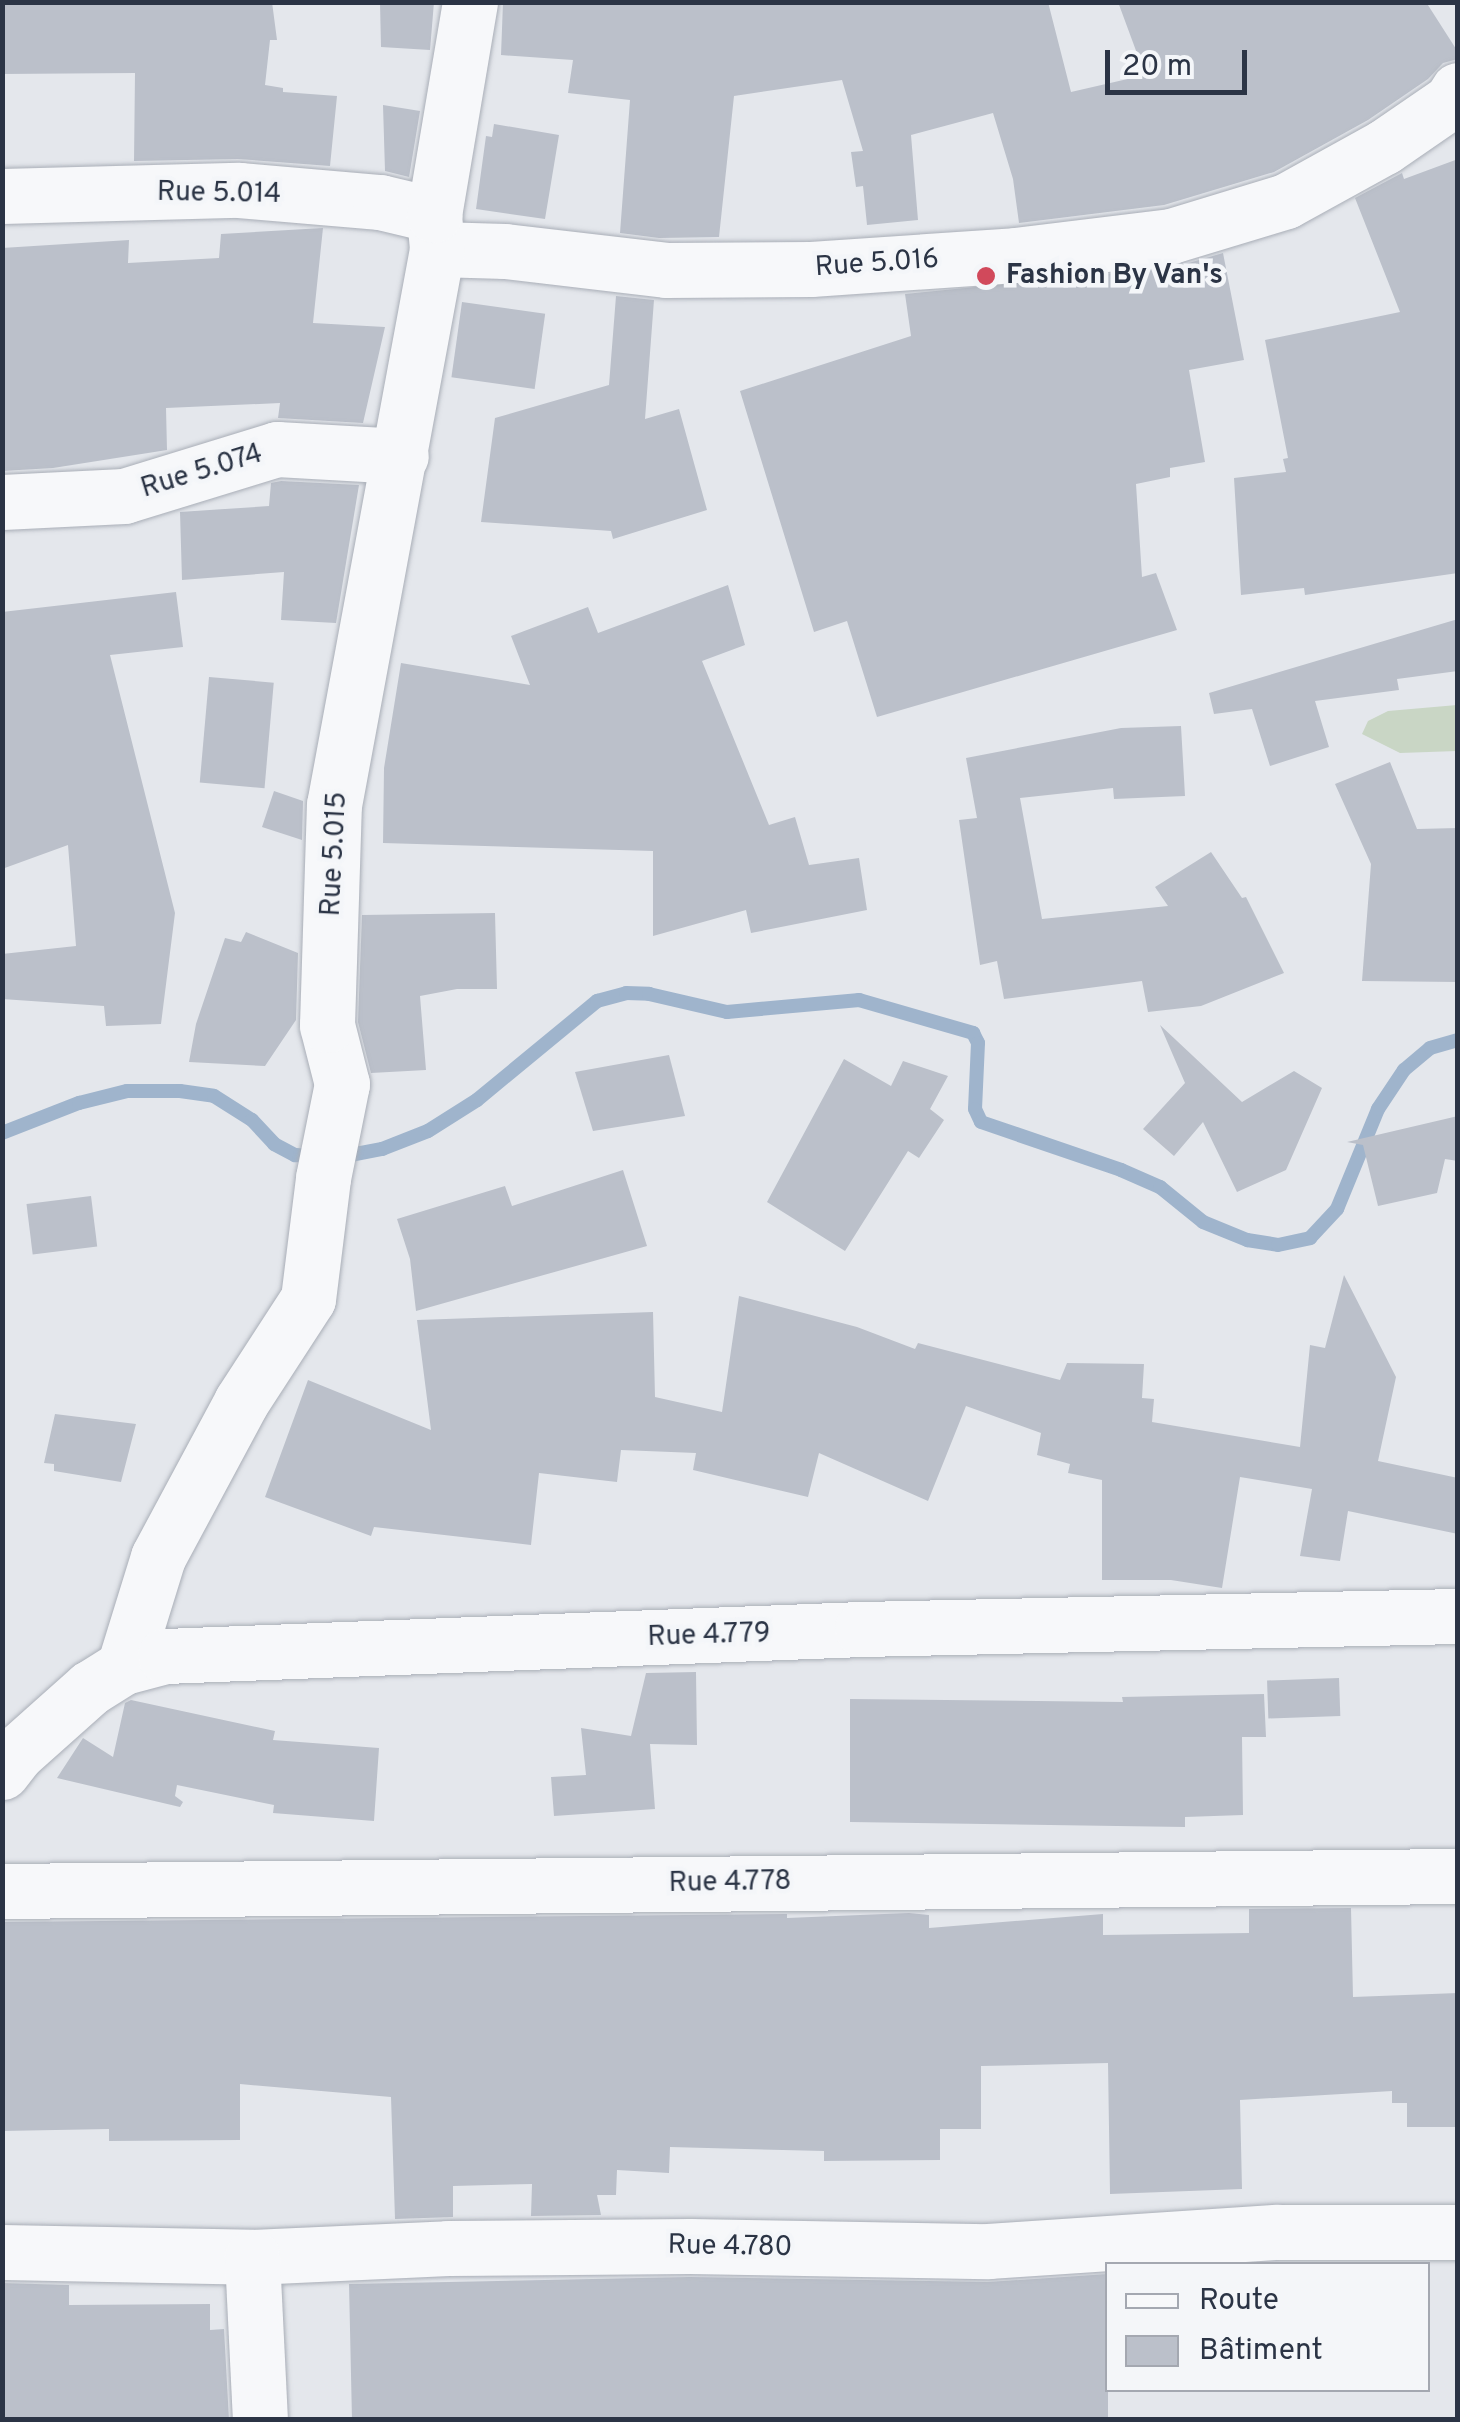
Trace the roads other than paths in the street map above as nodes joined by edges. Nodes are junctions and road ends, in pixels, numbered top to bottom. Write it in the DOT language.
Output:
graph roads {
  1 [pos="470,2"];
  2 [pos="1458,90"];
  3 [pos="2,196"];
  4 [pos="435,232"];
  5 [pos="401,456"];
  6 [pos="2,502"];
  7 [pos="1458,1616"];
  8 [pos="124,1666"];
  9 [pos="7,1758"];
  10 [pos="1458,1876"];
  11 [pos="2,1890"];
  12 [pos="1458,2232"];
  13 [pos="2,2252"];
  14 [pos="252,2258"];
  15 [pos="260,2420"];
  1 -- 4 [label="street, Rue 5.015"];
  2 -- 4 [label="street, Rue 5.016"];
  3 -- 4 [label="street, Rue 5.014"];
  4 -- 5 [label="street, Rue 5.015"];
  5 -- 6 [label="street, Rue 5.074"];
  5 -- 8 [label="street, Rue 5.015"];
  7 -- 8 [label="street, Rue 4.779"];
  8 -- 9 [label="street, Rue 4.779"];
  10 -- 11 [label="street, Rue 4.778"];
  12 -- 14 [label="street, Rue 4.780"];
  13 -- 14 [label="street, Rue 4.780"];
  14 -- 15 [label="street"];
}
